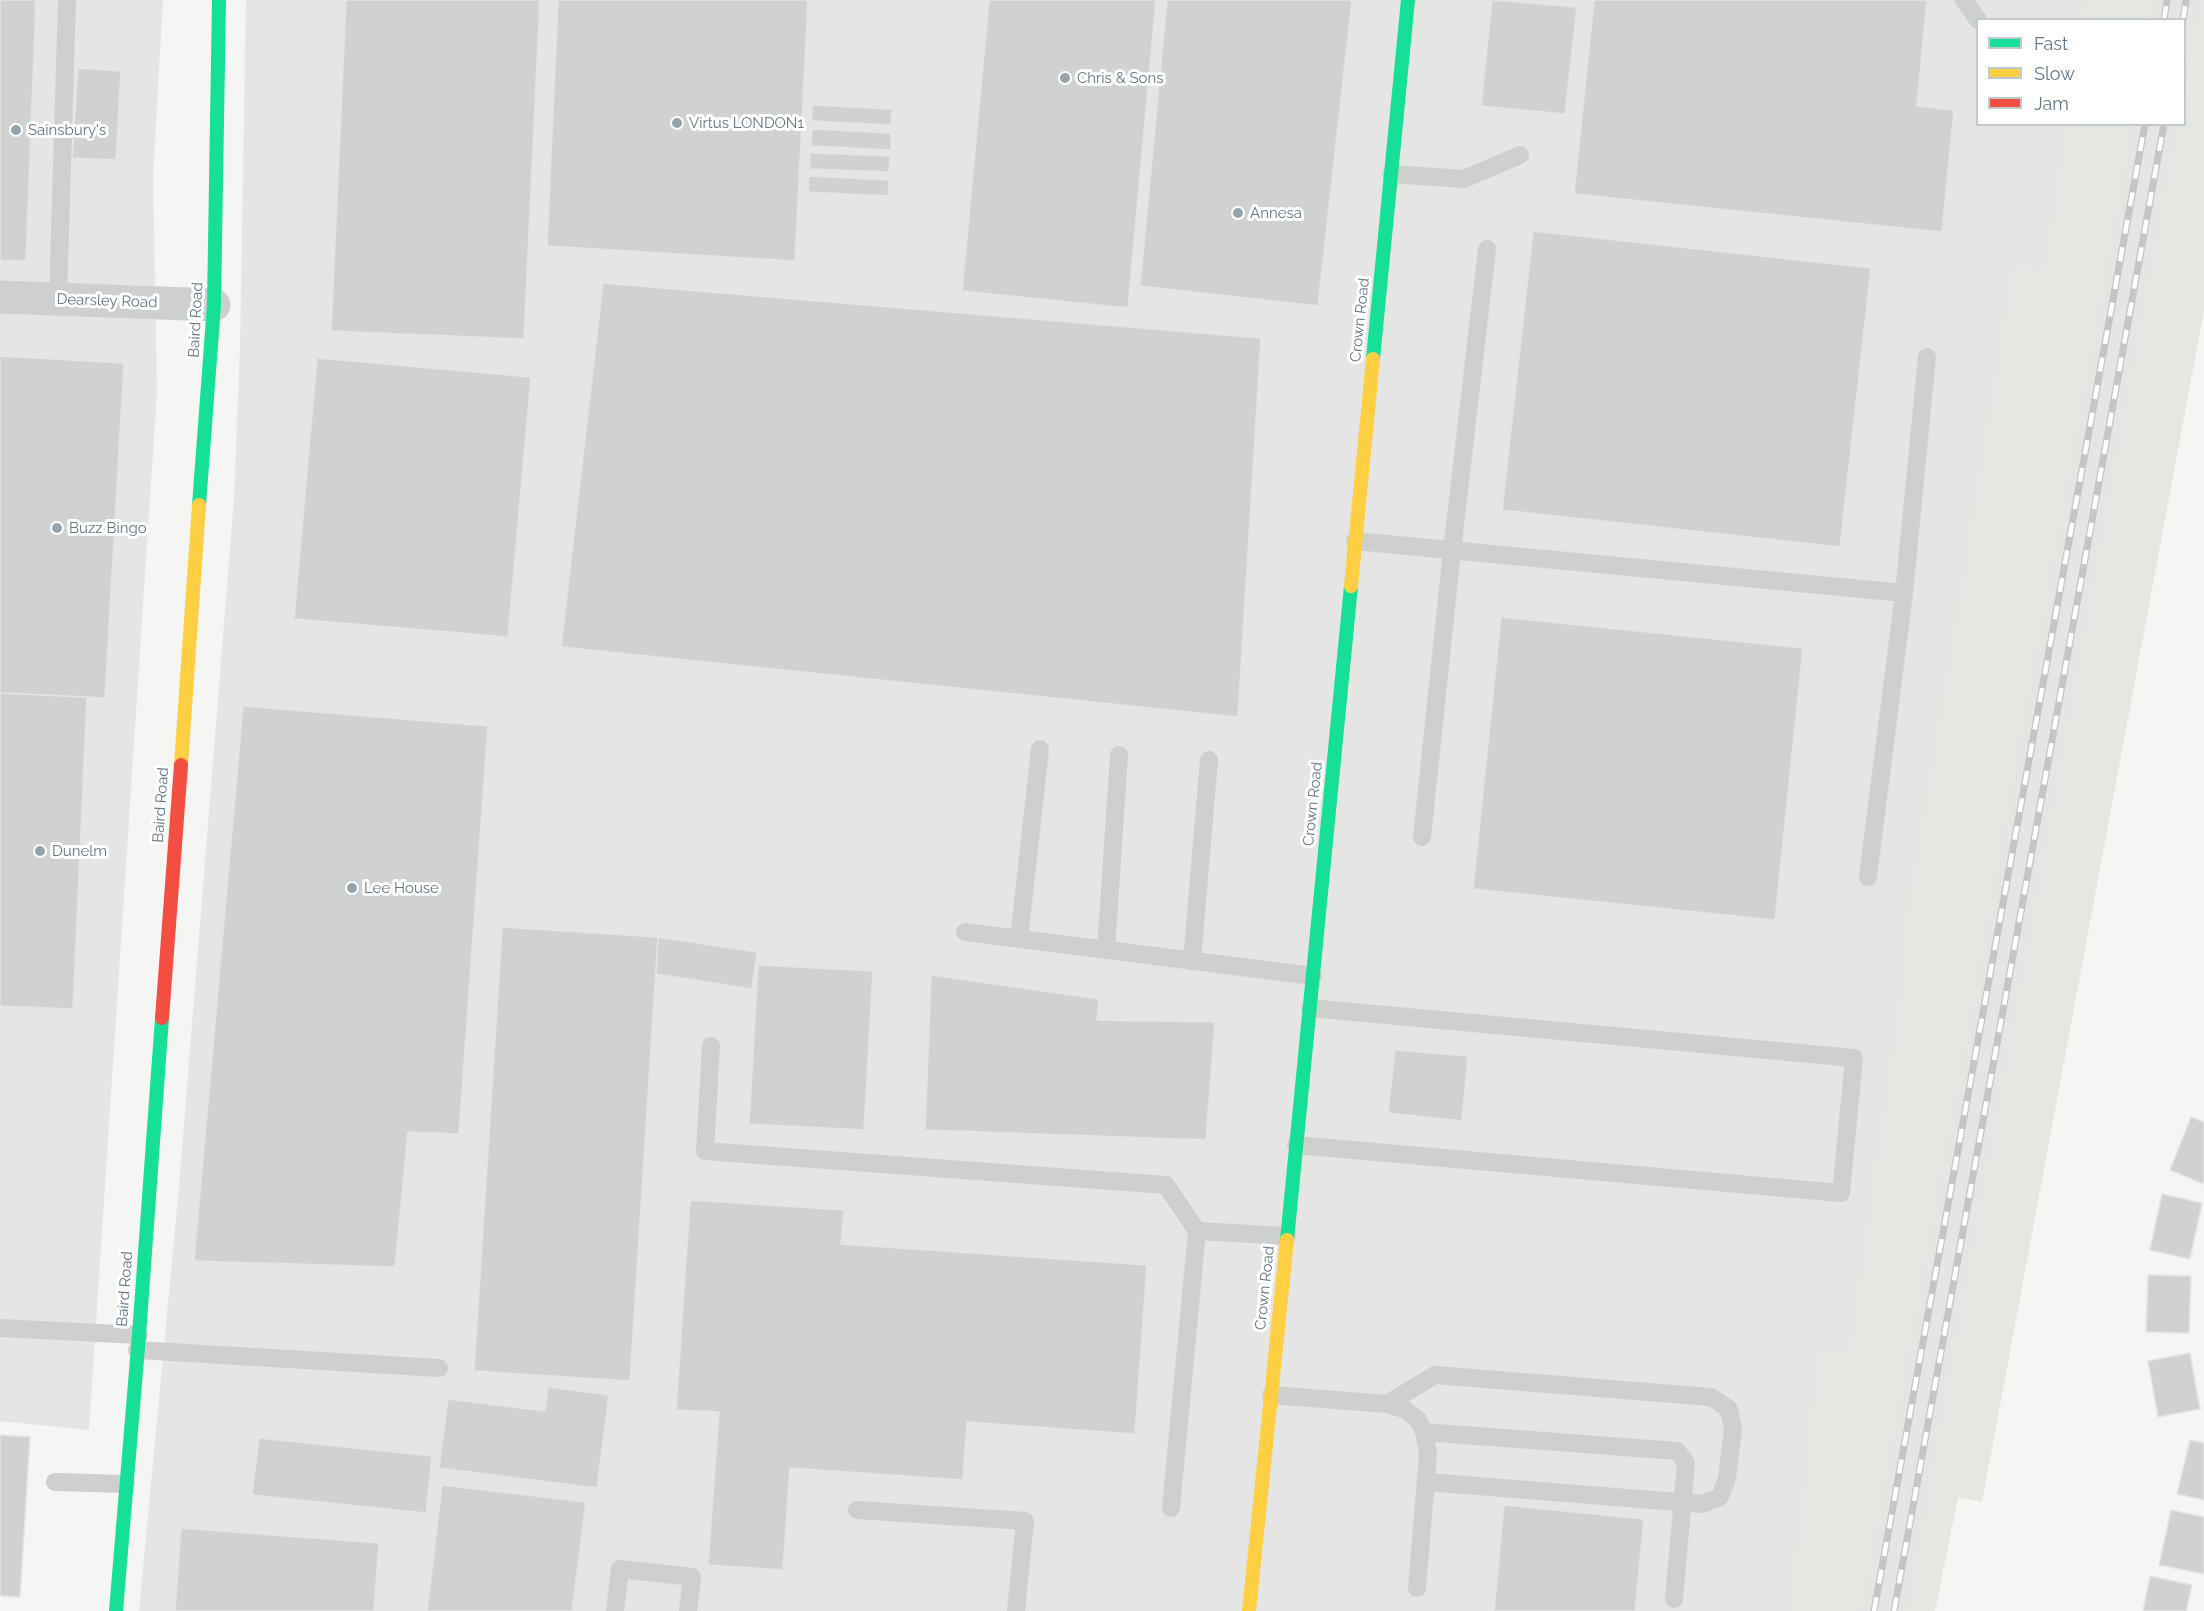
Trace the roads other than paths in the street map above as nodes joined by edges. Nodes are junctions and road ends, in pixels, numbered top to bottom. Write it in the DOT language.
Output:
graph roads {
  1 [pos="67,0"];
  2 [pos="219,0"];
  3 [pos="1408,0"];
  4 [pos="1964,0"];
  5 [pos="1976,18"];
  6 [pos="1520,155"];
  7 [pos="1391,174"];
  8 [pos="1488,249"];
  9 [pos="0,297"];
  10 [pos="58,299"];
  11 [pos="214,305"];
  12 [pos="1928,357"];
  13 [pos="1355,541"];
  14 [pos="1452,551"];
  15 [pos="1904,593"];
  16 [pos="1040,749"];
  17 [pos="1119,755"];
  18 [pos="1209,760"];
  19 [pos="1422,837"];
  20 [pos="1868,877"];
  21 [pos="965,932"];
  22 [pos="1019,939"];
  23 [pos="1106,950"];
  24 [pos="1192,961"];
  25 [pos="1313,976"];
  26 [pos="1310,1008"];
  27 [pos="711,1046"];
  28 [pos="1296,1145"];
  29 [pos="1197,1231"];
  30 [pos="1287,1236"];
  31 [pos="0,1328"];
  32 [pos="138,1343"];
  33 [pos="439,1368"];
  34 [pos="1271,1395"];
  35 [pos="1387,1404"];
  36 [pos="1424,1432"];
  37 [pos="55,1482"];
  38 [pos="1426,1482"];
  39 [pos="126,1484"];
  40 [pos="1682,1503"];
  41 [pos="1170,1508"];
  42 [pos="857,1510"];
  43 [pos="1417,1588"];
  44 [pos="1674,1599"];
  45 [pos="116,1611"];
  46 [pos="615,1611"];
  47 [pos="688,1611"];
  48 [pos="1016,1611"];
  49 [pos="1249,1611"];
  1 -- 10 [label="lane"];
  2 -- 11 [label="street, Baird Road"];
  3 -- 7 [label="street, Crown Road"];
  4 -- 5 [label="lane"];
  6 -- 7 [label="lane"];
  7 -- 13 [label="street, Crown Road"];
  8 -- 14 [label="lane"];
  9 -- 10 [label="street, Dearsley Road"];
  10 -- 11 [label="street, Dearsley Road"];
  11 -- 32 [label="street, Baird Road"];
  12 -- 15 [label="lane"];
  13 -- 14 [label="lane"];
  13 -- 25 [label="street, Crown Road"];
  14 -- 15 [label="lane"];
  14 -- 19 [label="lane"];
  15 -- 20 [label="lane"];
  16 -- 22 [label="lane"];
  17 -- 23 [label="lane"];
  18 -- 24 [label="lane"];
  21 -- 22 [label="lane"];
  22 -- 23 [label="lane"];
  23 -- 24 [label="lane"];
  24 -- 25 [label="lane"];
  25 -- 26 [label="street, Crown Road"];
  26 -- 28 [label="street, Crown Road"];
  26 -- 28 [label="lane"];
  27 -- 29 [label="lane"];
  28 -- 30 [label="street, Crown Road"];
  29 -- 30 [label="lane"];
  29 -- 41 [label="lane"];
  30 -- 34 [label="street, Crown Road"];
  31 -- 32 [label="lane"];
  32 -- 33 [label="lane"];
  32 -- 39 [label="street, Baird Road"];
  34 -- 35 [label="lane"];
  34 -- 49 [label="street, Crown Road"];
  35 -- 36 [label="lane"];
  35 -- 40 [label="lane"];
  36 -- 38 [label="lane"];
  36 -- 40 [label="lane"];
  37 -- 39 [label="lane"];
  38 -- 40 [label="lane"];
  38 -- 43 [label="lane"];
  39 -- 45 [label="street, Baird Road"];
  40 -- 44 [label="lane"];
  42 -- 48 [label="lane"];
  46 -- 47 [label="lane"];
}
